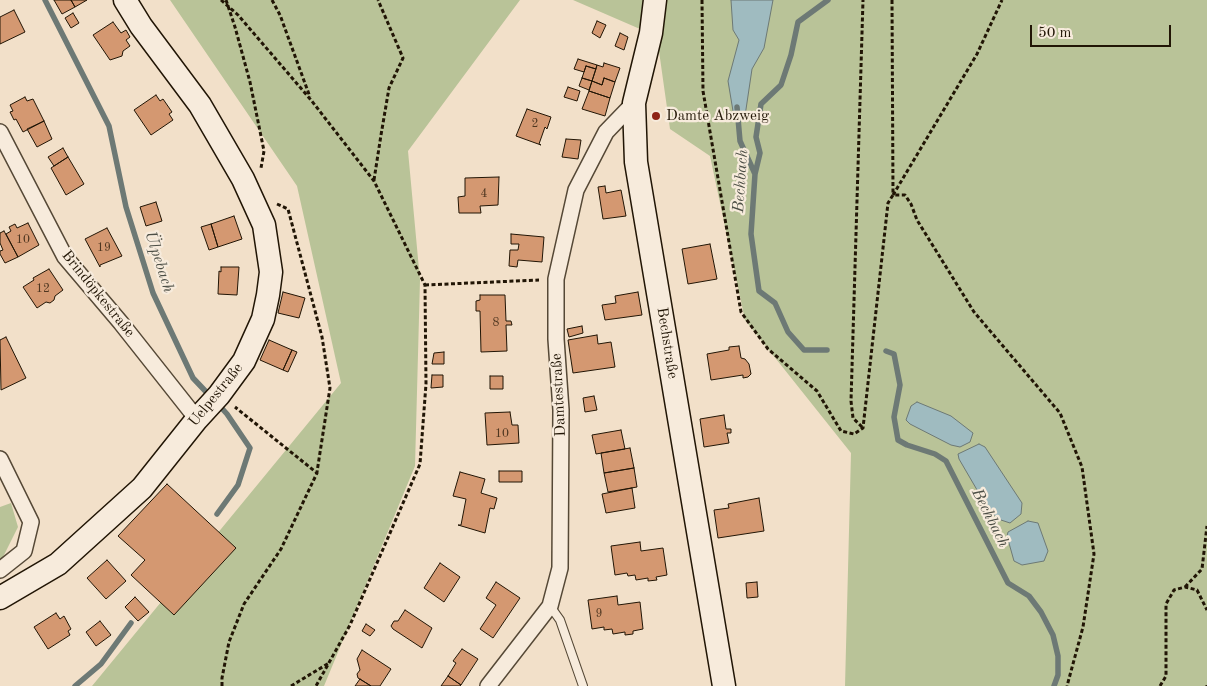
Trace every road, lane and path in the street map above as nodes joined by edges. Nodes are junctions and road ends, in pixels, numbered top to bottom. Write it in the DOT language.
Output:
graph roads {
  1 [pos="125,0"];
  2 [pos="221,0"];
  3 [pos="226,0"];
  4 [pos="272,0"];
  5 [pos="378,0"];
  6 [pos="655,0"];
  7 [pos="702,0"];
  8 [pos="863,0"];
  9 [pos="892,0"];
  10 [pos="1002,0"];
  11 [pos="228,7"];
  12 [pos="311,100"];
  13 [pos="634,103"];
  14 [pos="0,132"];
  15 [pos="374,181"];
  16 [pos="892,196"];
  17 [pos="252,199"];
  18 [pos="556,279"];
  19 [pos="425,285"];
  20 [pos="210,404"];
  21 [pos="863,428"];
  22 [pos="0,459"];
  23 [pos="317,473"];
  24 [pos="1207,526"];
  25 [pos="0,570"];
  26 [pos="1185,587"];
  27 [pos="0,598"];
  28 [pos="550,606"];
  29 [pos="1207,610"];
  30 [pos="330,662"];
  31 [pos="222,686"];
  32 [pos="291,686"];
  33 [pos="316,686"];
  34 [pos="488,686"];
  35 [pos="583,686"];
  36 [pos="724,686"];
  37 [pos="1067,686"];
  38 [pos="1160,686"];
  1 -- 17 [label="main road, Uelpestraße"];
  2 -- 11 [label="path"];
  3 -- 11 [label="path"];
  4 -- 12 [label="path"];
  5 -- 15 [label="path"];
  6 -- 13 [label="main road, Bechstraße"];
  7 -- 21 [label="path"];
  8 -- 21 [label="path"];
  9 -- 16 [label="path"];
  10 -- 16 [label="path"];
  11 -- 12 [label="path"];
  11 -- 17 [label="path"];
  12 -- 15 [label="path"];
  13 -- 18 [label="street, Damtestraße"];
  13 -- 36 [label="main road, Bechstraße"];
  14 -- 20 [label="street, Brindöpkestraße"];
  15 -- 19 [label="path"];
  16 -- 21 [label="path"];
  16 -- 37 [label="path"];
  17 -- 20 [label="main road, Uelpestraße"];
  17 -- 23 [label="path"];
  18 -- 19 [label="path"];
  18 -- 28 [label="street, Damtestraße"];
  19 -- 30 [label="path"];
  20 -- 23 [label="path"];
  20 -- 27 [label="main road, Uelpestraße"];
  22 -- 25 [label="street"];
  23 -- 31 [label="path"];
  24 -- 26 [label="path"];
  26 -- 29 [label="path"];
  26 -- 38 [label="path"];
  28 -- 34 [label="street, Damtestraße"];
  28 -- 35 [label="lane"];
  30 -- 32 [label="path"];
  30 -- 33 [label="path"];
}
